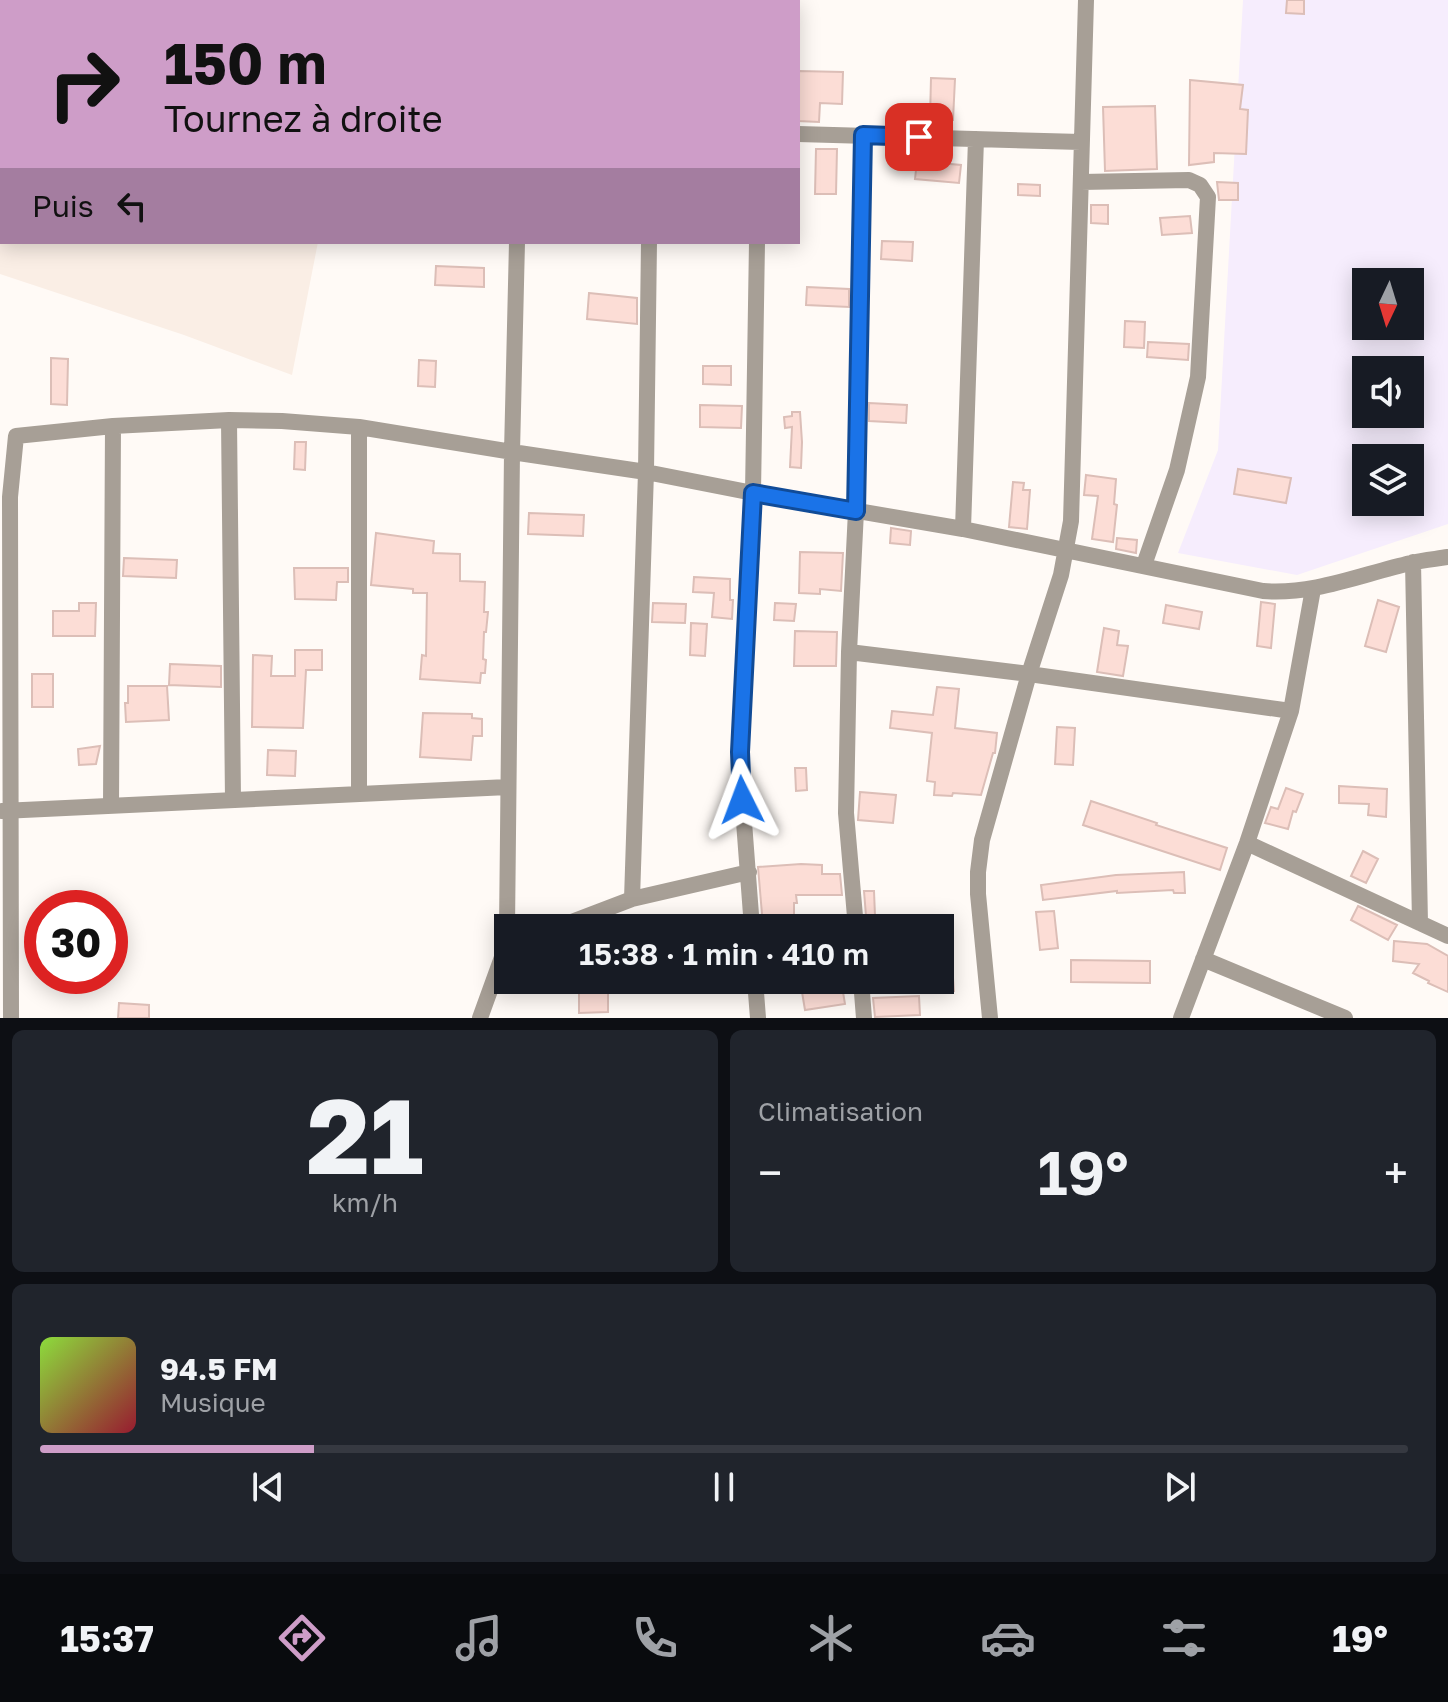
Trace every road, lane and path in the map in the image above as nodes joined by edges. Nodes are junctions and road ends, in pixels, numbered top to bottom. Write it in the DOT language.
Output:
graph roads {
  1 [pos="1086,0"];
  2 [pos="800,134"];
  3 [pos="863,135"];
  4 [pos="976,139"];
  5 [pos="1081,142"];
  6 [pos="1081,182"];
  7 [pos="517,244"];
  8 [pos="649,244"];
  9 [pos="757,244"];
  10 [pos="229,420"];
  11 [pos="113,426"];
  12 [pos="359,427"];
  13 [pos="512,452"];
  14 [pos="646,472"];
  15 [pos="753,493"];
  16 [pos="856,511"];
  17 [pos="963,529"];
  18 [pos="1066,549"];
  19 [pos="1448,557"];
  20 [pos="1413,562"];
  21 [pos="1144,565"];
  22 [pos="1313,589"];
  23 [pos="849,652"];
  24 [pos="1029,674"];
  25 [pos="1291,711"];
  26 [pos="508,787"];
  27 [pos="359,794"];
  28 [pos="233,800"];
  29 [pos="111,806"];
  30 [pos="5,811"];
  31 [pos="1247,843"];
  32 [pos="749,872"];
  33 [pos="632,899"];
  34 [pos="507,914"];
  35 [pos="593,914"];
  36 [pos="751,914"];
  37 [pos="855,914"];
  38 [pos="1420,923"];
  39 [pos="1448,936"];
  40 [pos="1203,959"];
  41 [pos="494,982"];
  42 [pos="756,994"];
  43 [pos="862,994"];
  44 [pos="11,1018"];
  45 [pos="480,1018"];
  46 [pos="758,1018"];
  47 [pos="864,1018"];
  48 [pos="990,1018"];
  49 [pos="1181,1018"];
  50 [pos="1345,1018"];
  1 -- 5 [label="street"];
  2 -- 3 [label="street"];
  3 -- 4 [label="street"];
  3 -- 16 [label="street"];
  4 -- 5 [label="street"];
  4 -- 17 [label="street"];
  5 -- 6 [label="street"];
  6 -- 18 [label="street"];
  6 -- 21 [label="street"];
  7 -- 13 [label="street"];
  8 -- 14 [label="street"];
  9 -- 15 [label="street"];
  10 -- 11 [label="street"];
  10 -- 12 [label="street"];
  10 -- 28 [label="street"];
  11 -- 29 [label="street"];
  11 -- 30 [label="street"];
  12 -- 13 [label="street"];
  12 -- 27 [label="street"];
  13 -- 14 [label="street"];
  13 -- 26 [label="street"];
  14 -- 15 [label="street"];
  14 -- 33 [label="street"];
  15 -- 16 [label="street"];
  15 -- 32 [label="street"];
  16 -- 17 [label="street"];
  16 -- 23 [label="street"];
  17 -- 18 [label="street"];
  18 -- 21 [label="street"];
  18 -- 24 [label="street"];
  19 -- 20 [label="street"];
  20 -- 22 [label="street"];
  20 -- 38 [label="street"];
  21 -- 22 [label="street"];
  22 -- 25 [label="street"];
  23 -- 24 [label="street"];
  23 -- 37 [label="street"];
  24 -- 25 [label="street"];
  24 -- 48 [label="street"];
  25 -- 31 [label="street"];
  26 -- 27 [label="street"];
  26 -- 34 [label="street"];
  27 -- 28 [label="street"];
  28 -- 29 [label="street"];
  29 -- 30 [label="street"];
  30 -- 44 [label="street"];
  31 -- 38 [label="street"];
  31 -- 40 [label="street"];
  32 -- 33 [label="street"];
  32 -- 36 [label="street"];
  33 -- 35 [label="street"];
  38 -- 39 [label="street"];
  40 -- 49 [label="street"];
  40 -- 50 [label="street"];
  41 -- 45 [label="street"];
  42 -- 46 [label="street"];
  43 -- 47 [label="street"];
}
